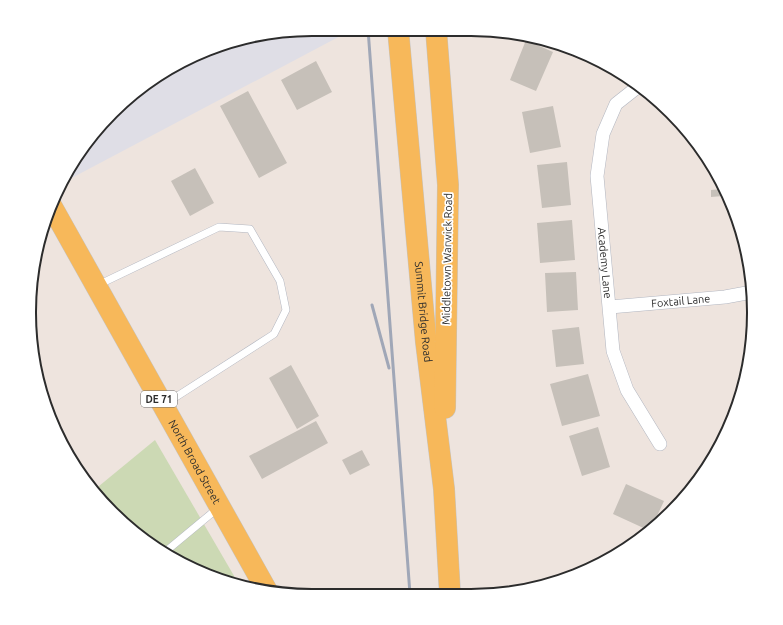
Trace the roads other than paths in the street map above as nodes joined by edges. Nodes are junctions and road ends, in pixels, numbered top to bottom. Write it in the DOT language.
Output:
graph roads {
  1 [pos="399,36"];
  2 [pos="436,36"];
  3 [pos="634,90"];
  4 [pos="55,212"];
  5 [pos="96,286"];
  6 [pos="746,293"];
  7 [pos="610,307"];
  8 [pos="163,406"];
  9 [pos="660,444"];
  10 [pos="444,488"];
  11 [pos="220,507"];
  12 [pos="169,549"];
  13 [pos="264,585"];
  14 [pos="450,589"];
  1 -- 10 [label="main road, Summit Bridge Road"];
  2 -- 10 [label="main road, Middletown Warwick Road"];
  3 -- 7 [label="street, Academy Lane"];
  4 -- 5 [label="main road, North Broad Street / DE 71"];
  5 -- 8 [label="main road, North Broad Street / DE 71"];
  5 -- 8 [label="lane"];
  6 -- 7 [label="street, Foxtail Lane"];
  7 -- 9 [label="street, Academy Lane"];
  8 -- 11 [label="main road, North Broad Street / DE 71"];
  10 -- 14 [label="main road, Summit Bridge Road"];
  11 -- 12 [label="lane"];
  11 -- 13 [label="main road, North Broad Street / DE 71"];
}
